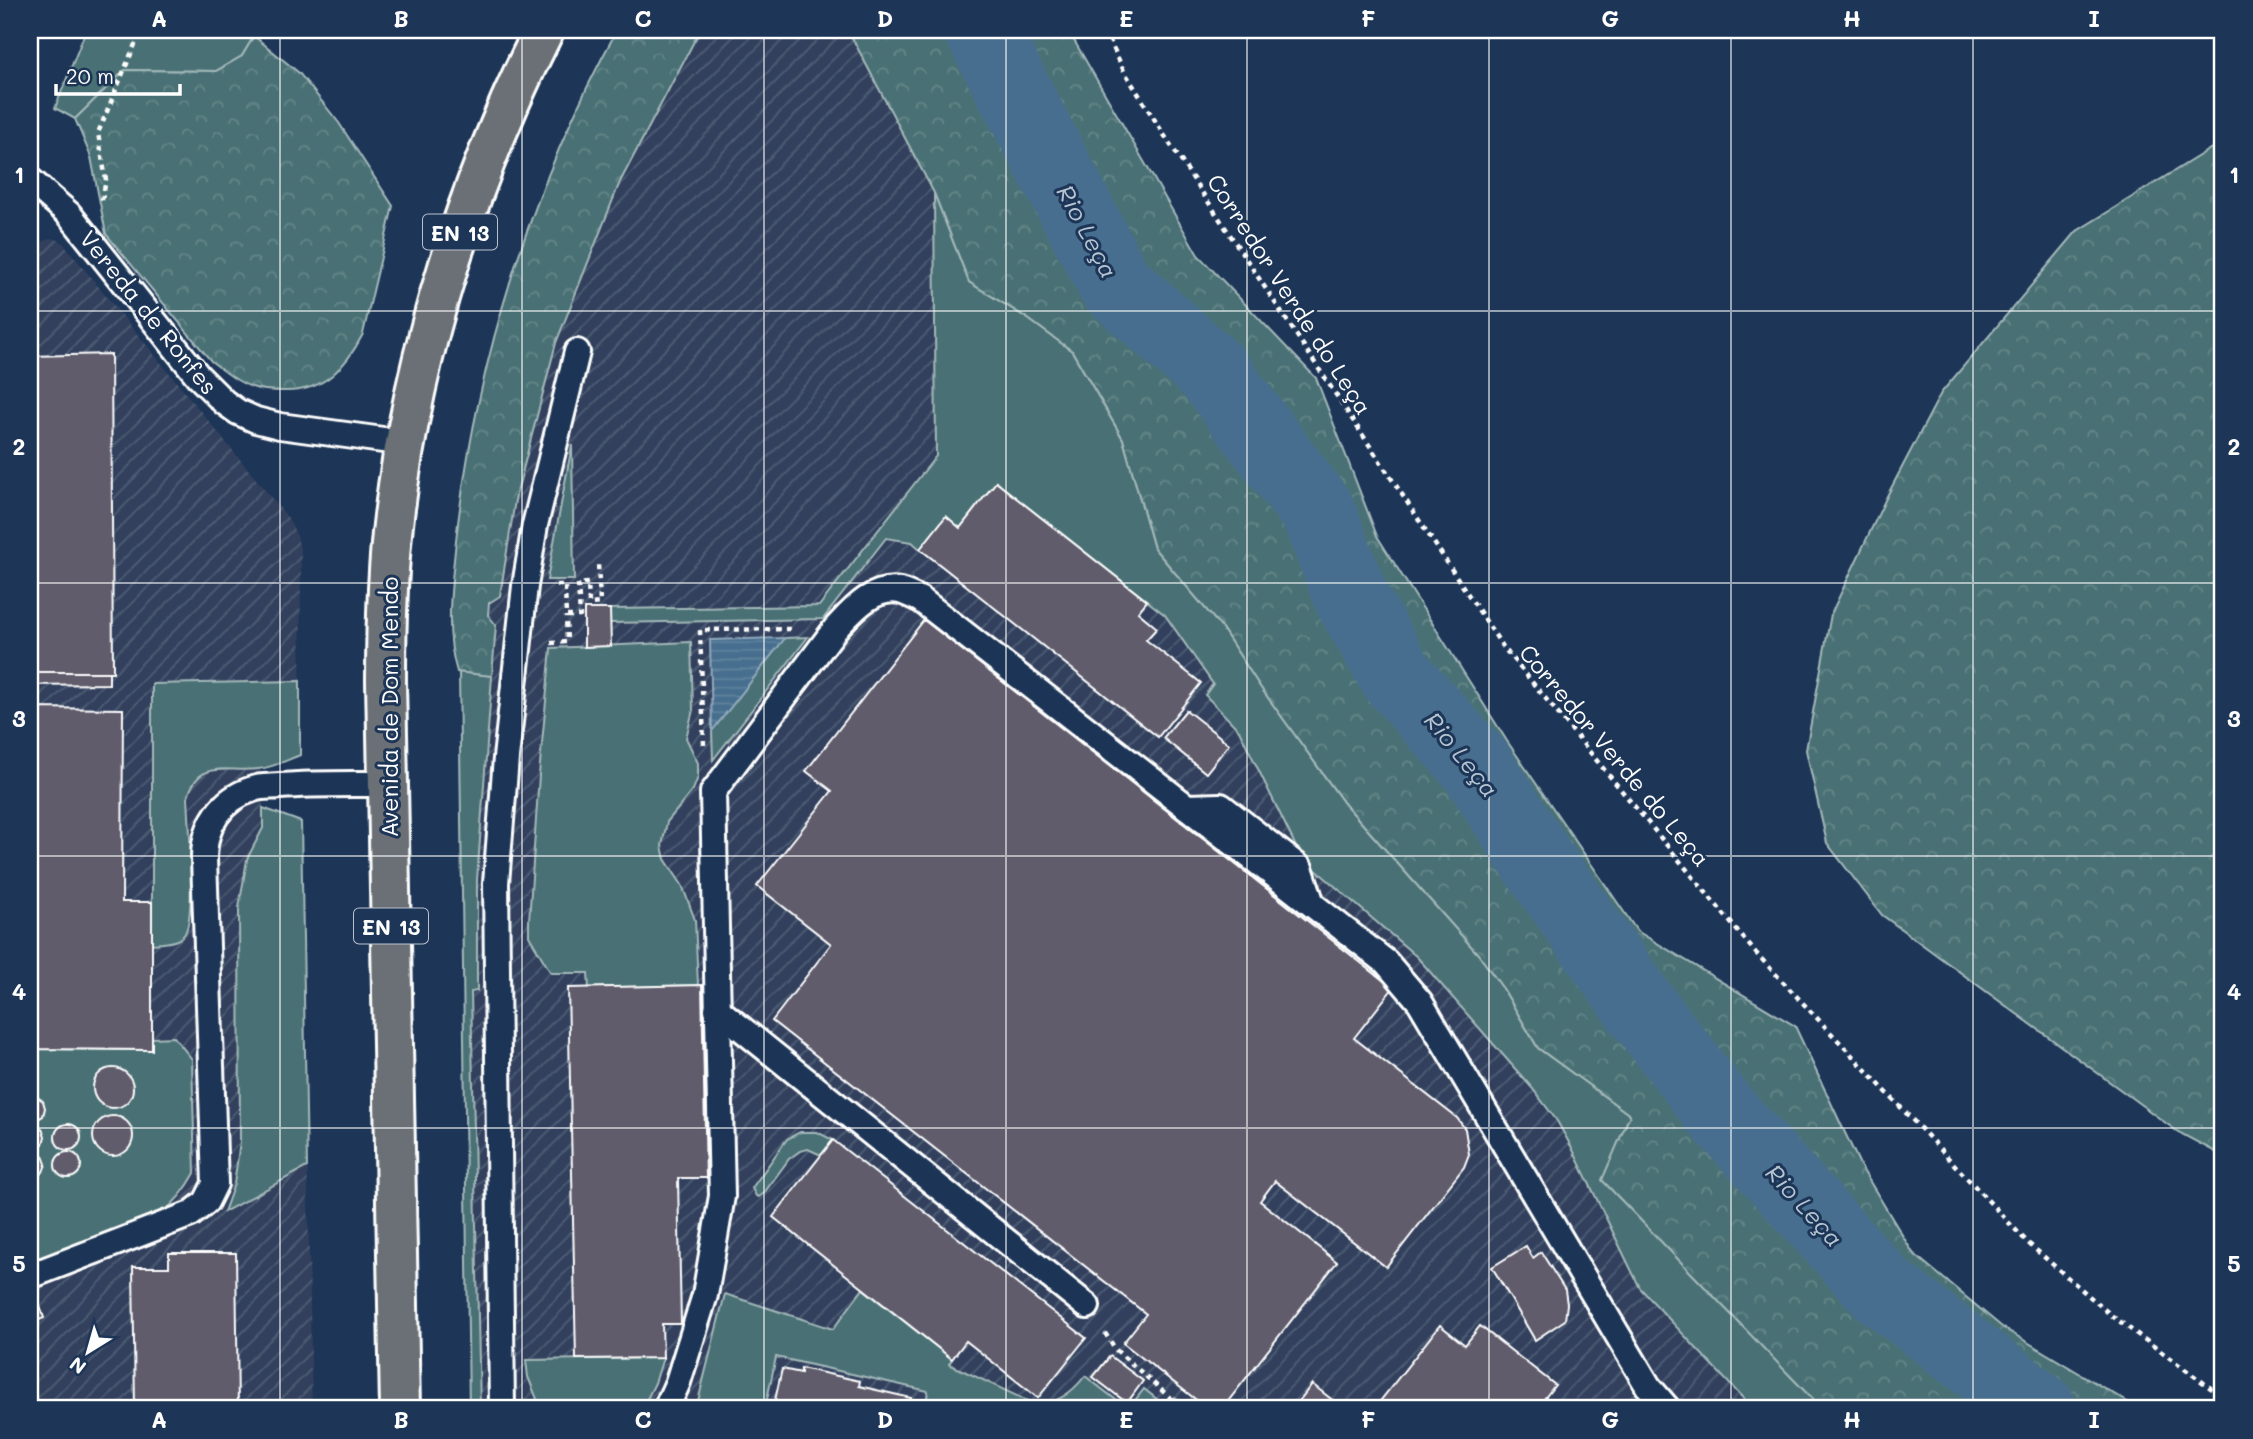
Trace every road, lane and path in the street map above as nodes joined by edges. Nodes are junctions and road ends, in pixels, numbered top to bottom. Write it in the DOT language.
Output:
graph roads {
  1 [pos="141,30"];
  2 [pos="544,30"];
  3 [pos="1105,30"];
  4 [pos="30,180"];
  5 [pos="78,226"];
  6 [pos="577,352"];
  7 [pos="405,443"];
  8 [pos="598,563"];
  9 [pos="579,606"];
  10 [pos="566,616"];
  11 [pos="836,628"];
  12 [pos="551,643"];
  13 [pos="388,784"];
  14 [pos="713,792"];
  15 [pos="718,1009"];
  16 [pos="30,1276"];
  17 [pos="1087,1306"];
  18 [pos="2223,1398"];
  19 [pos="400,1409"];
  20 [pos="502,1409"];
  21 [pos="666,1409"];
  22 [pos="1182,1409"];
  23 [pos="1668,1409"];
  1 -- 5 [label="path"];
  2 -- 7 [label="main road, Avenida de Dom Mendo / EN 13"];
  3 -- 18 [label="path, Corredor Verde do Leça"];
  4 -- 5 [label="lane, Vereda de Ronfes"];
  5 -- 7 [label="lane, Vereda de Ronfes"];
  6 -- 20 [label="lane"];
  7 -- 13 [label="main road, Avenida de Dom Mendo / EN 13"];
  8 -- 9 [label="path"];
  10 -- 12 [label="path"];
  11 -- 14 [label="lane"];
  11 -- 14 [label="path"];
  11 -- 23 [label="lane"];
  13 -- 16 [label="lane"];
  13 -- 19 [label="main road, Avenida de Dom Mendo / EN 13"];
  14 -- 15 [label="lane"];
  15 -- 17 [label="lane"];
  15 -- 21 [label="lane"];
  17 -- 22 [label="path"];
}
